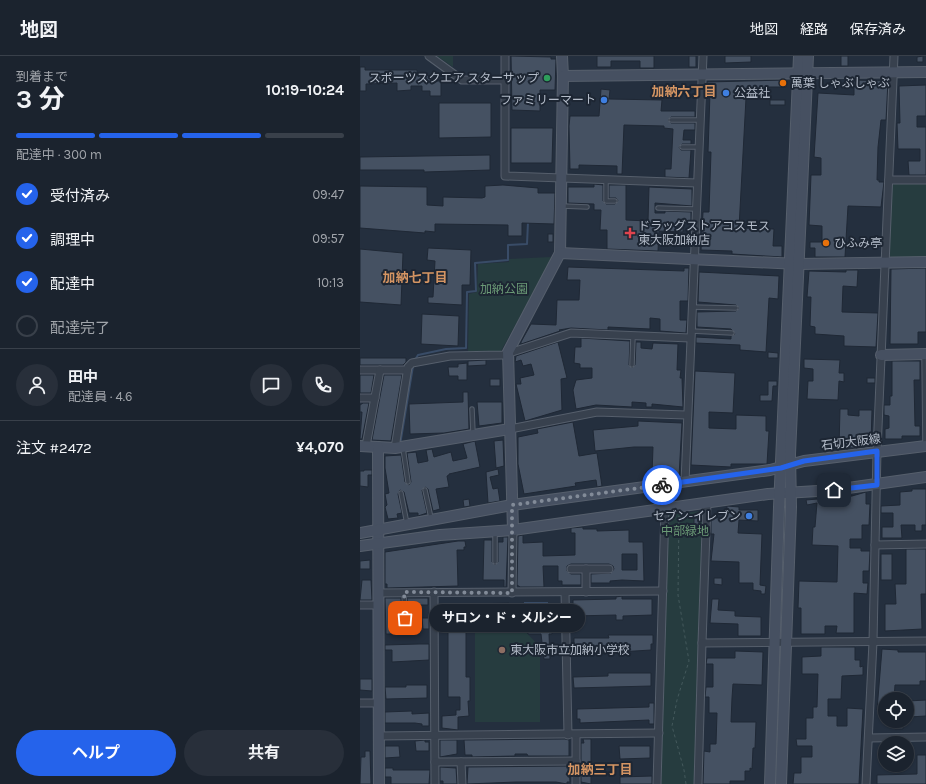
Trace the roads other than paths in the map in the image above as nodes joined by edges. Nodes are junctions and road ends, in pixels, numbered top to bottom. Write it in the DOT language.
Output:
graph roads {
  1 [pos="429,56"];
  2 [pos="505,56"];
  3 [pos="562,56"];
  4 [pos="703,56"];
  5 [pos="799,56"];
  6 [pos="808,56"];
  7 [pos="894,56"];
  8 [pos="926,72"];
  9 [pos="803,73"];
  10 [pos="894,73"];
  11 [pos="702,74"];
  12 [pos="563,76"];
  13 [pos="505,80"];
  14 [pos="671,120"];
  15 [pos="700,120"];
  16 [pos="682,147"];
  17 [pos="699,147"];
  18 [pos="561,178"];
  19 [pos="606,179"];
  20 [pos="889,180"];
  21 [pos="926,180"];
  22 [pos="697,183"];
  23 [pos="615,201"];
  24 [pos="560,206"];
  25 [pos="587,207"];
  26 [pos="658,208"];
  27 [pos="696,209"];
  28 [pos="560,253"];
  29 [pos="694,260"];
  30 [pos="885,262"];
  31 [pos="926,262"];
  32 [pos="794,264"];
  33 [pos="691,307"];
  34 [pos="736,308"];
  35 [pos="732,333"];
  36 [pos="690,335"];
  37 [pos="633,336"];
  38 [pos="508,352"];
  39 [pos="925,354"];
  40 [pos="881,355"];
  41 [pos="632,365"];
  42 [pos="360,370"];
  43 [pos="380,370"];
  44 [pos="407,370"];
  45 [pos="360,398"];
  46 [pos="375,398"];
  47 [pos="472,409"];
  48 [pos="686,415"];
  49 [pos="510,429"];
  50 [pos="473,435"];
  51 [pos="363,446"];
  52 [pos="924,446"];
  53 [pos="378,447"];
  54 [pos="399,447"];
  55 [pos="877,451"];
  56 [pos="785,466"];
  57 [pos="926,477"];
  58 [pos="408,482"];
  59 [pos="685,482"];
  60 [pos="877,485"];
  61 [pos="425,490"];
  62 [pos="401,493"];
  63 [pos="779,494"];
  64 [pos="791,494"];
  65 [pos="707,503"];
  66 [pos="512,505"];
  67 [pos="665,509"];
  68 [pos="432,521"];
  69 [pos="408,525"];
  70 [pos="378,530"];
  71 [pos="513,530"];
  72 [pos="495,531"];
  73 [pos="360,533"];
  74 [pos="378,544"];
  75 [pos="926,544"];
  76 [pos="875,545"];
  77 [pos="360,546"];
  78 [pos="496,562"];
  79 [pos="571,569"];
  80 [pos="586,569"];
  81 [pos="609,570"];
  82 [pos="663,591"];
  83 [pos="404,592"];
  84 [pos="434,592"];
  85 [pos="565,592"];
  86 [pos="586,592"];
  87 [pos="378,593"];
  88 [pos="512,593"];
  89 [pos="360,605"];
  90 [pos="378,605"];
  91 [pos="405,618"];
  92 [pos="926,641"];
  93 [pos="787,642"];
  94 [pos="873,642"];
  95 [pos="702,643"];
  96 [pos="774,643"];
  97 [pos="360,703"];
  98 [pos="379,703"];
  99 [pos="659,733"];
  100 [pos="568,735"];
  101 [pos="576,735"];
  102 [pos="378,736"];
  103 [pos="435,736"];
  104 [pos="926,737"];
  105 [pos="869,738"];
  106 [pos="576,761"];
  107 [pos="435,762"];
  108 [pos="461,762"];
  109 [pos="379,784"];
  110 [pos="435,784"];
  111 [pos="462,784"];
  112 [pos="576,784"];
  113 [pos="658,784"];
  114 [pos="698,784"];
  115 [pos="770,784"];
  116 [pos="781,784"];
  117 [pos="866,784"];
  1 -- 13 [label="street"];
  2 -- 13 [label="street"];
  3 -- 12 [label="street"];
  4 -- 11 [label="street"];
  5 -- 9 [label="street"];
  6 -- 9 [label="street"];
  7 -- 10 [label="street"];
  8 -- 10 [label="street"];
  9 -- 10 [label="street"];
  9 -- 11 [label="street"];
  9 -- 32 [label="street"];
  10 -- 20 [label="street"];
  11 -- 12 [label="street"];
  11 -- 15 [label="street"];
  12 -- 18 [label="street"];
  13 -- 18 [label="street"];
  14 -- 15 [label="lane"];
  15 -- 17 [label="street"];
  16 -- 17 [label="lane"];
  17 -- 22 [label="street"];
  18 -- 19 [label="street"];
  18 -- 24 [label="street"];
  19 -- 22 [label="street"];
  19 -- 23 [label="lane"];
  20 -- 21 [label="street"];
  20 -- 30 [label="street"];
  22 -- 27 [label="street"];
  24 -- 25 [label="lane"];
  24 -- 28 [label="street"];
  26 -- 27 [label="lane"];
  27 -- 29 [label="street"];
  28 -- 29 [label="street"];
  28 -- 38 [label="street"];
  29 -- 32 [label="street"];
  29 -- 33 [label="street"];
  30 -- 31 [label="street"];
  30 -- 32 [label="street"];
  30 -- 40 [label="street"];
  32 -- 56 [label="street"];
  33 -- 34 [label="lane"];
  33 -- 36 [label="street"];
  35 -- 36 [label="lane"];
  36 -- 37 [label="street"];
  36 -- 48 [label="street"];
  37 -- 38 [label="street"];
  37 -- 41 [label="lane"];
  38 -- 44 [label="street"];
  38 -- 49 [label="street"];
  39 -- 40 [label="street"];
  39 -- 52 [label="lane"];
  40 -- 55 [label="street"];
  42 -- 43 [label="street"];
  43 -- 44 [label="street"];
  43 -- 46 [label="street"];
  44 -- 54 [label="street"];
  45 -- 46 [label="street"];
  46 -- 51 [label="street"];
  47 -- 50 [label="lane"];
  48 -- 49 [label="street"];
  48 -- 59 [label="street"];
  49 -- 50 [label="street"];
  49 -- 66 [label="street"];
  50 -- 54 [label="street"];
  51 -- 53 [label="street"];
  52 -- 55 [label="street, 石切大阪線"];
  53 -- 54 [label="street"];
  53 -- 70 [label="street"];
  54 -- 58 [label="lane"];
  55 -- 56 [label="street, 石切大阪線"];
  55 -- 60 [label="street"];
  56 -- 59 [label="street, 石切大阪線"];
  56 -- 63 [label="street"];
  56 -- 64 [label="street"];
  57 -- 60 [label="street"];
  59 -- 66 [label="street, 石切大阪線"];
  60 -- 64 [label="street"];
  60 -- 76 [label="street"];
  61 -- 68 [label="lane"];
  62 -- 69 [label="lane"];
  63 -- 64 [label="street"];
  63 -- 65 [label="street"];
  63 -- 96 [label="street"];
  64 -- 93 [label="street"];
  65 -- 67 [label="street"];
  65 -- 95 [label="street"];
  66 -- 68 [label="street, 石切大阪線"];
  66 -- 71 [label="street"];
  67 -- 71 [label="street"];
  67 -- 82 [label="street"];
  68 -- 69 [label="street, 石切大阪線"];
  69 -- 70 [label="street, 石切大阪線"];
  70 -- 73 [label="street, 石切大阪線"];
  70 -- 74 [label="street"];
  71 -- 72 [label="street"];
  71 -- 88 [label="street"];
  72 -- 74 [label="street"];
  72 -- 78 [label="lane"];
  74 -- 77 [label="street"];
  74 -- 87 [label="street"];
  75 -- 76 [label="street"];
  76 -- 94 [label="street"];
  79 -- 80 [label="street"];
  80 -- 81 [label="street"];
  80 -- 86 [label="street"];
  82 -- 86 [label="street"];
  82 -- 99 [label="street"];
  83 -- 84 [label="street"];
  83 -- 87 [label="street"];
  83 -- 91 [label="lane"];
  84 -- 88 [label="street"];
  84 -- 103 [label="street"];
  85 -- 86 [label="street"];
  85 -- 88 [label="street"];
  85 -- 100 [label="street"];
  87 -- 90 [label="street"];
  89 -- 90 [label="street"];
  90 -- 98 [label="street"];
  92 -- 94 [label="street"];
  93 -- 94 [label="street"];
  93 -- 96 [label="street"];
  93 -- 116 [label="street"];
  94 -- 105 [label="street"];
  95 -- 96 [label="street"];
  95 -- 114 [label="street"];
  96 -- 115 [label="street"];
  97 -- 98 [label="street"];
  98 -- 102 [label="street"];
  99 -- 101 [label="street"];
  99 -- 113 [label="street"];
  100 -- 101 [label="street"];
  100 -- 103 [label="street"];
  101 -- 106 [label="street"];
  102 -- 103 [label="street"];
  102 -- 109 [label="street"];
  103 -- 107 [label="street"];
  104 -- 105 [label="street"];
  105 -- 117 [label="street"];
  106 -- 108 [label="street"];
  106 -- 112 [label="street"];
  107 -- 108 [label="street"];
  107 -- 110 [label="street"];
  108 -- 111 [label="street"];
}
